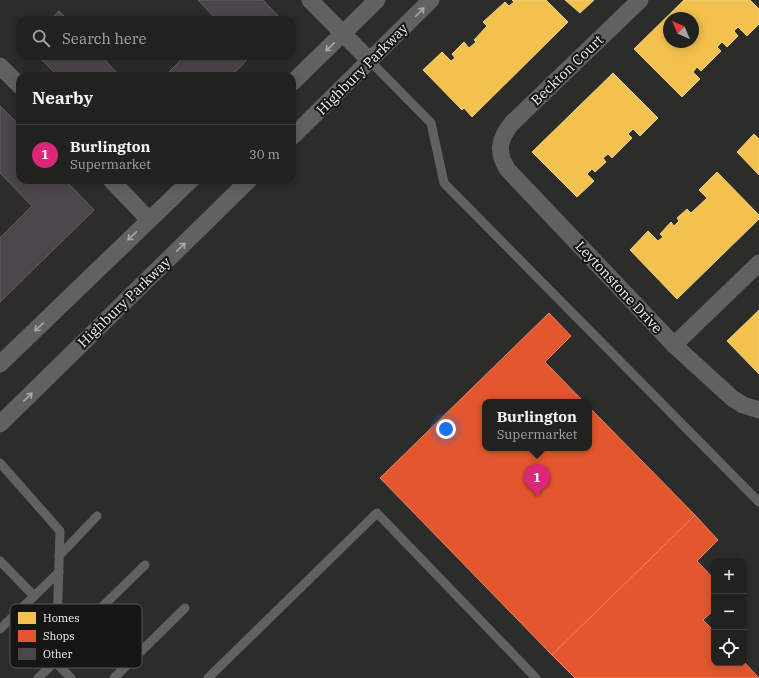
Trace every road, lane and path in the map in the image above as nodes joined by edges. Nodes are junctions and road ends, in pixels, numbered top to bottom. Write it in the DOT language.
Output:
graph roads {
  1 [pos="310,0"];
  2 [pos="377,0"];
  3 [pos="432,0"];
  4 [pos="640,0"];
  5 [pos="343,34"];
  6 [pos="370,61"];
  7 [pos="0,66"];
  8 [pos="296,79"];
  9 [pos="16,82"];
  10 [pos="296,134"];
  11 [pos="501,144"];
  12 [pos="115,184"];
  13 [pos="187,184"];
  14 [pos="245,184"];
  15 [pos="149,220"];
  16 [pos="759,264"];
  17 [pos="674,345"];
  18 [pos="0,364"];
  19 [pos="759,410"];
  20 [pos="0,424"];
  21 [pos="0,463"];
  22 [pos="759,502"];
  23 [pos="97,516"];
  24 [pos="59,556"];
  25 [pos="0,561"];
  26 [pos="145,565"];
  27 [pos="59,572"];
  28 [pos="34,596"];
  29 [pos="26,604"];
  30 [pos="58,604"];
  31 [pos="107,604"];
  32 [pos="185,608"];
  33 [pos="10,619"];
  34 [pos="0,629"];
  35 [pos="142,650"];
  36 [pos="46,668"];
  37 [pos="61,668"];
  38 [pos="124,668"];
  39 [pos="38,678"];
  40 [pos="70,678"];
  41 [pos="114,678"];
  42 [pos="208,678"];
  43 [pos="536,678"];
  1 -- 5 [label="street"];
  2 -- 5 [label="street"];
  6 -- 3 [label="street, Highbury Parkway, one-way"];
  4 -- 11 [label="street, Beckton Court"];
  5 -- 6 [label="street"];
  5 -- 8 [label="street, one-way"];
  6 -- 10 [label="street, Highbury Parkway"];
  6 -- 22 [label="lane"];
  7 -- 9 [label="street"];
  11 -- 17 [label="street, Leytonstone Drive"];
  12 -- 15 [label="street"];
  13 -- 15 [label="street"];
  20 -- 14 [label="street, Highbury Parkway, one-way"];
  15 -- 18 [label="street, one-way"];
  16 -- 17 [label="street"];
  17 -- 19 [label="street, Leytonstone Drive"];
  21 -- 24 [label="lane"];
  23 -- 24 [label="lane"];
  24 -- 27 [label="lane"];
  25 -- 28 [label="lane"];
  26 -- 31 [label="lane"];
  27 -- 28 [label="lane"];
  27 -- 30 [label="lane"];
  28 -- 29 [label="lane"];
  32 -- 35 [label="lane"];
  33 -- 34 [label="lane"];
  36 -- 39 [label="lane"];
  37 -- 40 [label="lane"];
  38 -- 41 [label="lane"];
  42 -- 43 [label="lane"];
}
